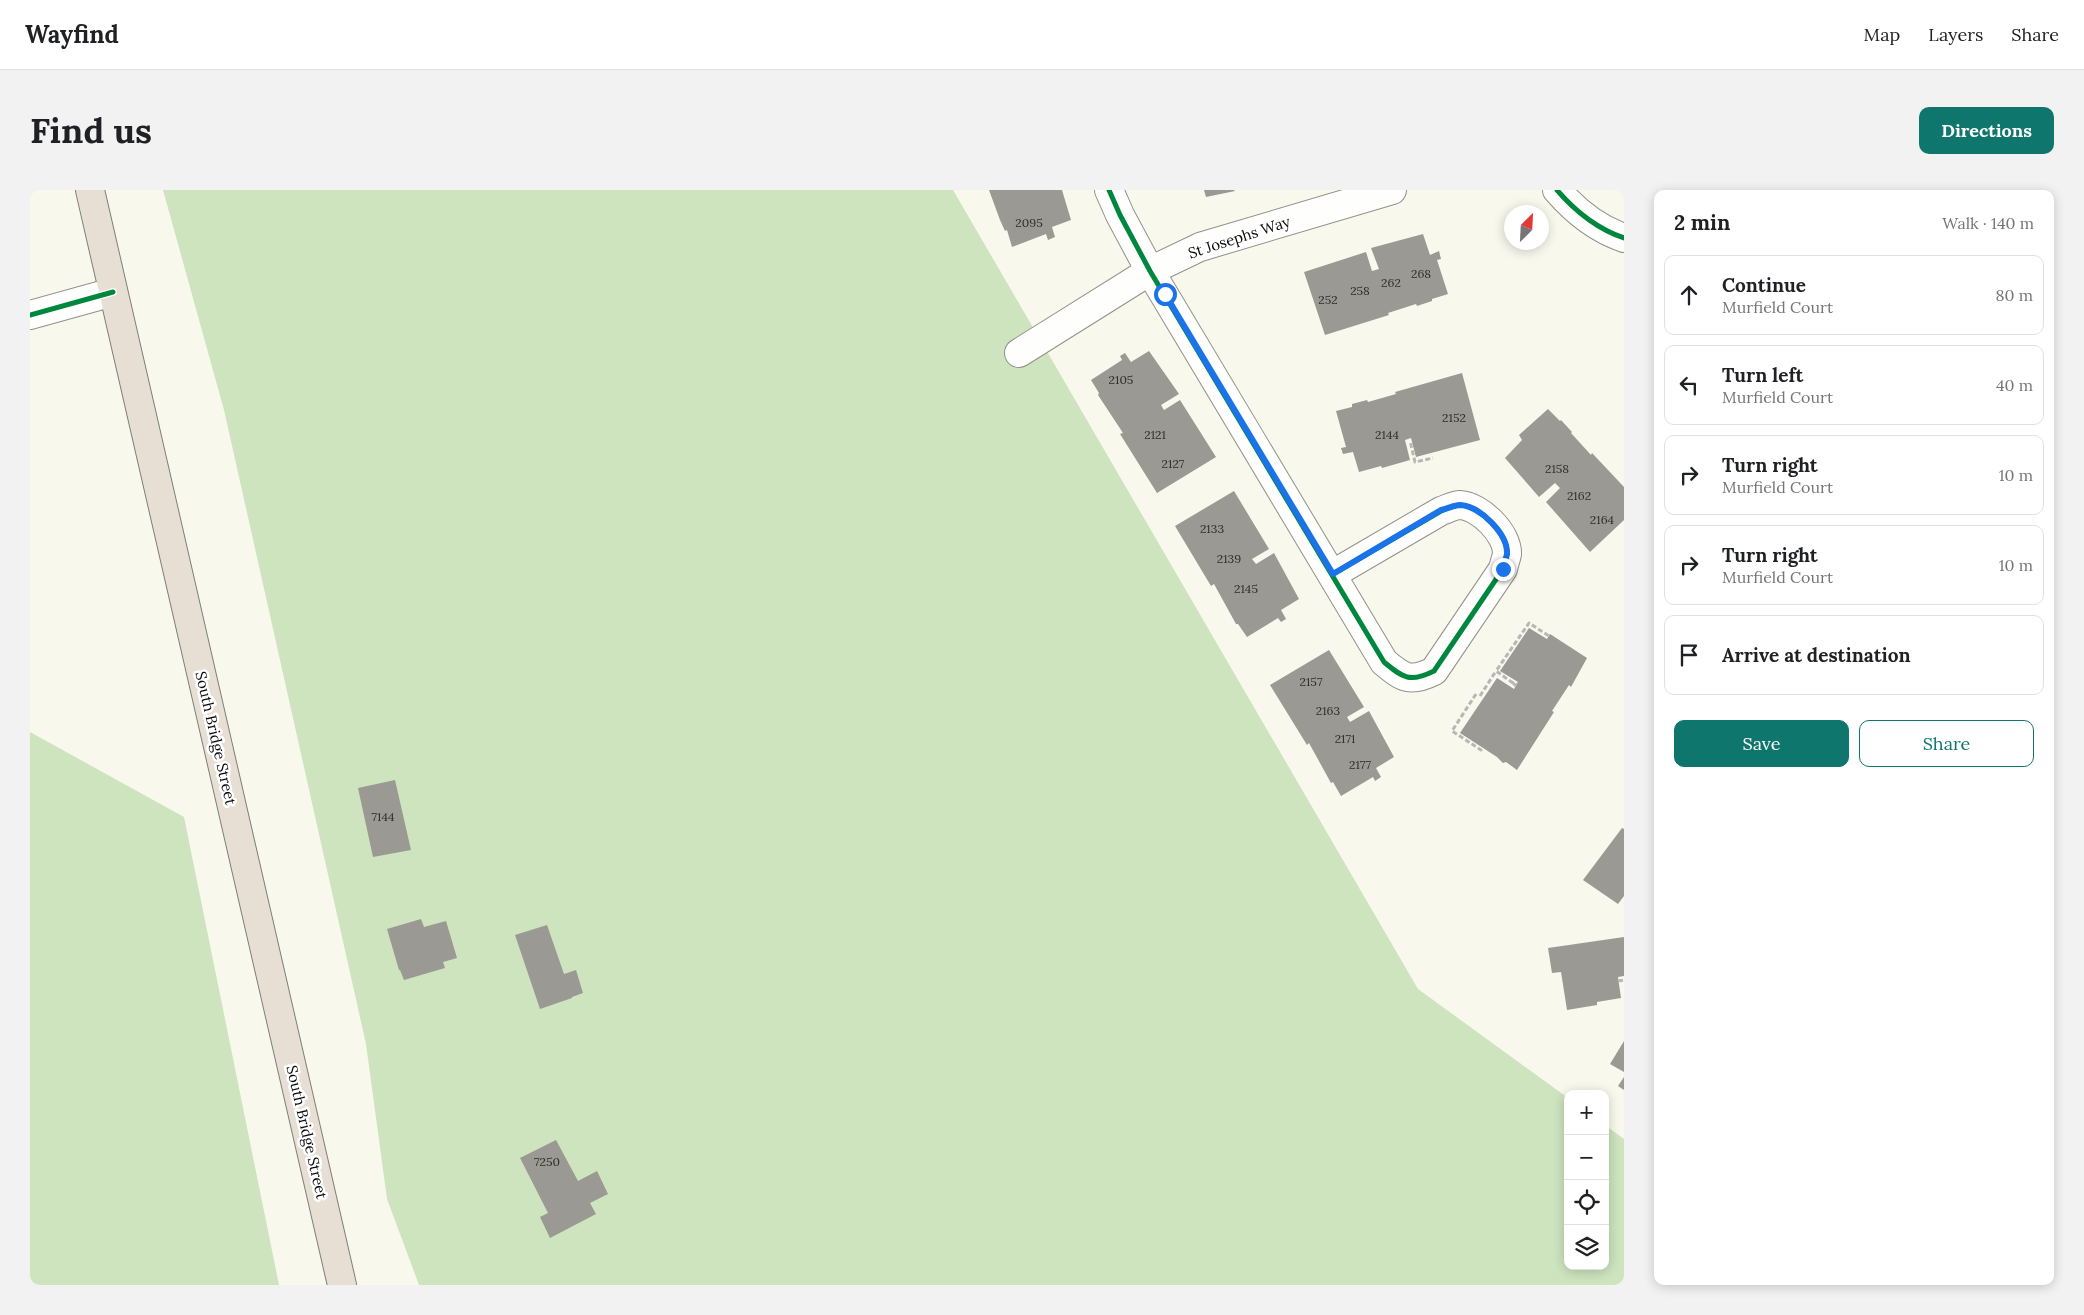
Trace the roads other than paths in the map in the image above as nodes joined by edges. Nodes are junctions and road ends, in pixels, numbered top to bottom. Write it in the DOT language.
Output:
graph roads {
  1 [pos="90,190"];
  2 [pos="1109,190"];
  3 [pos="1392,190"];
  4 [pos="1557,190"];
  5 [pos="1624,238"];
  6 [pos="1150,271"];
  7 [pos="113,292"];
  8 [pos="30,315"];
  9 [pos="1019,353"];
  10 [pos="1333,574"];
  11 [pos="342,1285"];
  1 -- 7 [label="highway, South Bridge Street"];
  2 -- 6 [label="street"];
  3 -- 6 [label="street, St Josephs Way"];
  4 -- 5 [label="street"];
  6 -- 9 [label="street, St Josephs Way"];
  6 -- 10 [label="street"];
  7 -- 8 [label="street"];
  7 -- 11 [label="highway, South Bridge Street"];
  10 -- 10 [label="street"];
}
